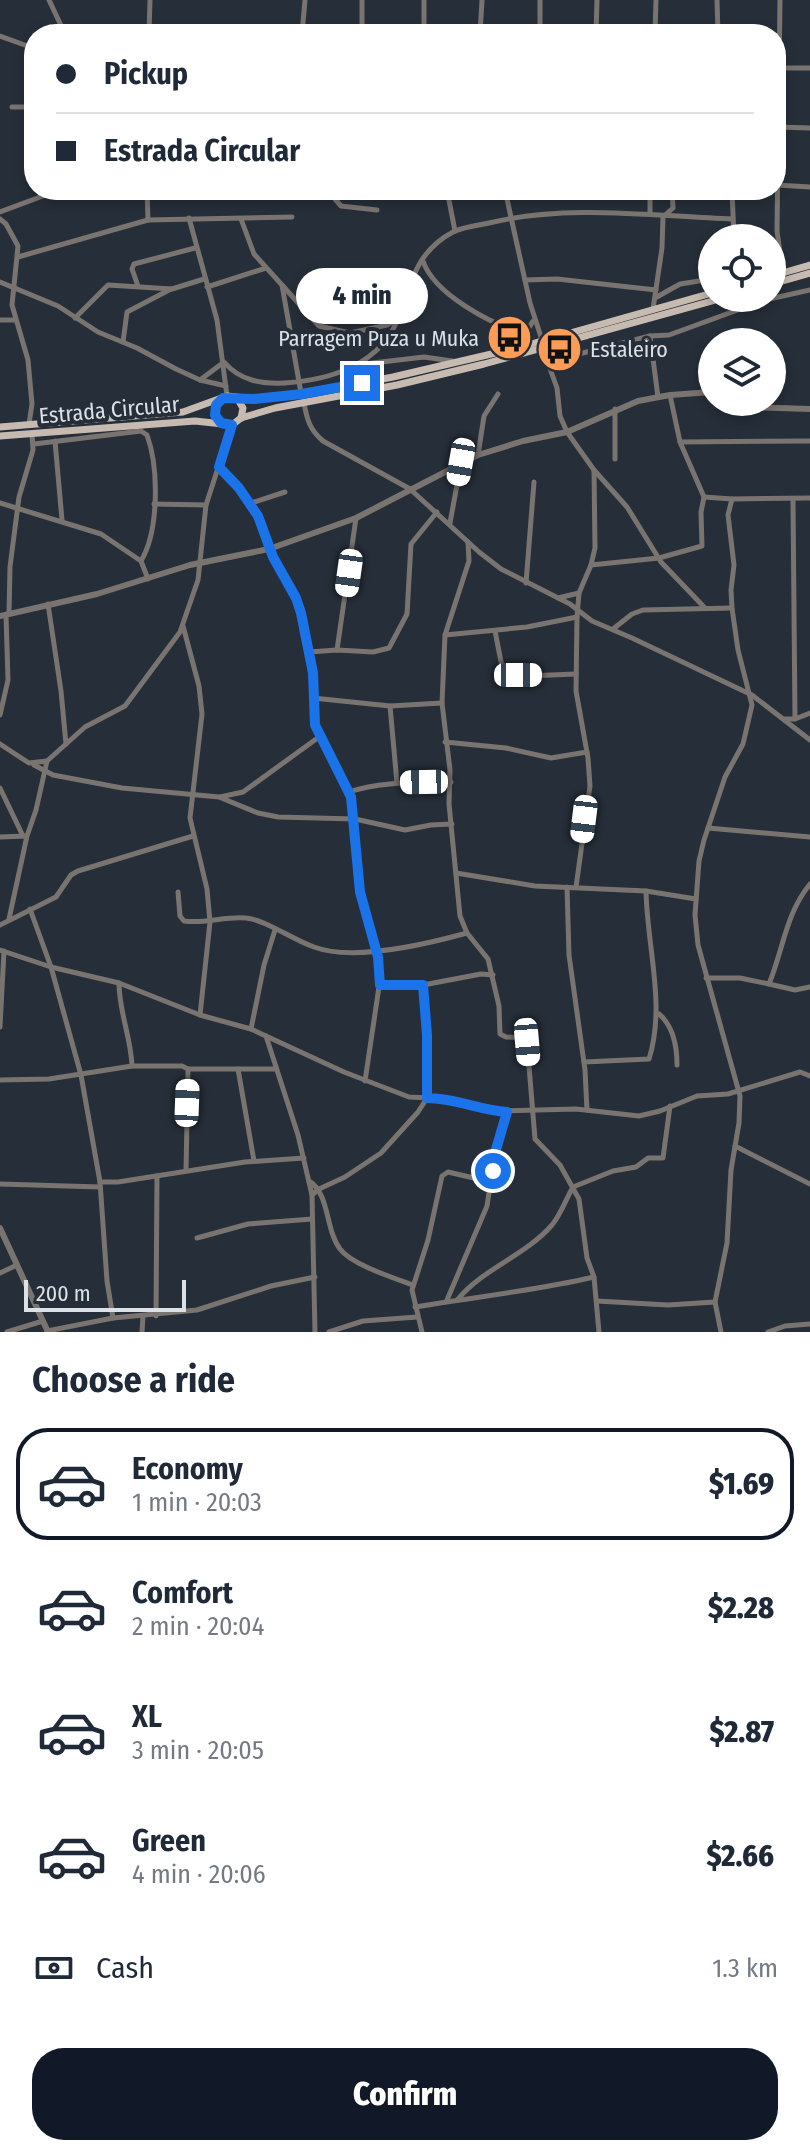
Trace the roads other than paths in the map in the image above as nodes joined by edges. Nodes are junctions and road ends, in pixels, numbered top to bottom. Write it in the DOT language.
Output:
graph roads {
  1 [pos="49,0"];
  2 [pos="150,0"];
  3 [pos="305,0"];
  4 [pos="362,0"];
  5 [pos="424,0"];
  6 [pos="482,0"];
  7 [pos="540,0"];
  8 [pos="597,0"];
  9 [pos="656,0"];
  10 [pos="717,0"];
  11 [pos="780,0"];
  12 [pos="60,24"];
  13 [pos="149,24"];
  14 [pos="303,24"];
  15 [pos="362,24"];
  16 [pos="424,24"];
  17 [pos="481,24"];
  18 [pos="540,24"];
  19 [pos="596,24"];
  20 [pos="655,24"];
  21 [pos="718,24"];
  22 [pos="780,24"];
  23 [pos="0,36"];
  24 [pos="24,45"];
  25 [pos="786,68"];
  26 [pos="810,68"];
  27 [pos="12,107"];
  28 [pos="24,107"];
  29 [pos="786,127"];
  30 [pos="810,128"];
  31 [pos="786,186"];
  32 [pos="810,187"];
  33 [pos="32,200"];
  34 [pos="147,200"];
  35 [pos="336,200"];
  36 [pos="449,200"];
  37 [pos="507,200"];
  38 [pos="650,200"];
  39 [pos="673,200"];
  40 [pos="732,200"];
  41 [pos="777,200"];
  42 [pos="377,210"];
  43 [pos="3,211"];
  44 [pos="650,214"];
  45 [pos="292,217"];
  46 [pos="511,217"];
  47 [pos="663,217"];
  48 [pos="189,218"];
  49 [pos="241,219"];
  50 [pos="732,219"];
  51 [pos="2,220"];
  52 [pos="148,220"];
  53 [pos="733,224"];
  54 [pos="777,224"];
  55 [pos="455,231"];
  56 [pos="195,248"];
  57 [pos="18,257"];
  58 [pos="423,260"];
  59 [pos="810,265"];
  60 [pos="266,268"];
  61 [pos="786,272"];
  62 [pos="810,273"];
  63 [pos="204,279"];
  64 [pos="525,280"];
  65 [pos="786,280"];
  66 [pos="698,281"];
  67 [pos="0,282"];
  68 [pos="282,284"];
  69 [pos="138,286"];
  70 [pos="12,287"];
  71 [pos="207,287"];
  72 [pos="172,289"];
  73 [pos="656,290"];
  74 [pos="810,290"];
  75 [pos="698,297"];
  76 [pos="655,298"];
  77 [pos="698,304"];
  78 [pos="653,309"];
  79 [pos="75,318"];
  80 [pos="398,318"];
  81 [pos="0,320"];
  82 [pos="15,320"];
  83 [pos="534,320"];
  84 [pos="524,333"];
  85 [pos="650,336"];
  86 [pos="123,342"];
  87 [pos="542,345"];
  88 [pos="517,348"];
  89 [pos="224,362"];
  90 [pos="364,362"];
  91 [pos="457,362"];
  92 [pos="547,362"];
  93 [pos="200,380"];
  94 [pos="299,381"];
  95 [pos="362,383"];
  96 [pos="226,386"];
  97 [pos="698,393"];
  98 [pos="498,394"];
  99 [pos="670,395"];
  100 [pos="227,396"];
  101 [pos="658,397"];
  102 [pos="237,398"];
  103 [pos="303,399"];
  104 [pos="218,401"];
  105 [pos="786,408"];
  106 [pos="615,409"];
  107 [pos="810,409"];
  108 [pos="32,413"];
  109 [pos="241,418"];
  110 [pos="221,423"];
  111 [pos="41,425"];
  112 [pos="232,425"];
  113 [pos="0,427"];
  114 [pos="30,430"];
  115 [pos="567,432"];
  116 [pos="0,436"];
  117 [pos="55,441"];
  118 [pos="810,441"];
  119 [pos="680,442"];
  120 [pos="34,444"];
  121 [pos="478,455"];
  122 [pos="615,459"];
  123 [pos="461,462"];
  124 [pos="219,467"];
  125 [pos="594,470"];
  126 [pos="534,482"];
  127 [pos="410,489"];
  128 [pos="285,492"];
  129 [pos="704,497"];
  130 [pos="810,498"];
  131 [pos="732,499"];
  132 [pos="793,500"];
  133 [pos="0,503"];
  134 [pos="251,503"];
  135 [pos="154,504"];
  136 [pos="206,505"];
  137 [pos="18,506"];
  138 [pos="437,512"];
  139 [pos="356,518"];
  140 [pos="62,520"];
  141 [pos="450,523"];
  142 [pos="468,542"];
  143 [pos="269,549"];
  144 [pos="479,552"];
  145 [pos="659,558"];
  146 [pos="141,561"];
  147 [pos="469,561"];
  148 [pos="201,563"];
  149 [pos="591,565"];
  150 [pos="148,579"];
  151 [pos="526,583"];
  152 [pos="579,593"];
  153 [pos="558,598"];
  154 [pos="48,604"];
  155 [pos="705,608"];
  156 [pos="732,608"];
  157 [pos="578,614"];
  158 [pos="5,615"];
  159 [pos="183,625"];
  160 [pos="447,625"];
  161 [pos="613,629"];
  162 [pos="495,631"];
  163 [pos="456,633"];
  164 [pos="445,635"];
  165 [pos="337,650"];
  166 [pos="309,652"];
  167 [pos="576,674"];
  168 [pos="752,695"];
  169 [pos="313,698"];
  170 [pos="442,703"];
  171 [pos="390,706"];
  172 [pos="810,713"];
  173 [pos="0,715"];
  174 [pos="784,719"];
  175 [pos="795,719"];
  176 [pos="319,737"];
  177 [pos="810,740"];
  178 [pos="445,742"];
  179 [pos="0,744"];
  180 [pos="66,745"];
  181 [pos="587,752"];
  182 [pos="47,761"];
  183 [pos="34,765"];
  184 [pos="45,772"];
  185 [pos="451,782"];
  186 [pos="397,783"];
  187 [pos="0,788"];
  188 [pos="349,792"];
  189 [pos="191,794"];
  190 [pos="219,797"];
  191 [pos="355,819"];
  192 [pos="452,824"];
  193 [pos="708,828"];
  194 [pos="25,836"];
  195 [pos="193,836"];
  196 [pos="0,837"];
  197 [pos="810,837"];
  198 [pos="456,873"];
  199 [pos="810,884"];
  200 [pos="567,887"];
  201 [pos="576,887"];
  202 [pos="646,891"];
  203 [pos="178,892"];
  204 [pos="696,899"];
  205 [pos="30,909"];
  206 [pos="9,919"];
  207 [pos="210,922"];
  208 [pos="0,925"];
  209 [pos="275,930"];
  210 [pos="467,933"];
  211 [pos="2,951"];
  212 [pos="376,951"];
  213 [pos="51,967"];
  214 [pos="493,975"];
  215 [pos="706,978"];
  216 [pos="119,983"];
  217 [pos="769,984"];
  218 [pos="380,985"];
  219 [pos="423,985"];
  220 [pos="810,987"];
  221 [pos="658,1013"];
  222 [pos="200,1015"];
  223 [pos="0,1027"];
  224 [pos="251,1029"];
  225 [pos="266,1035"];
  226 [pos="584,1062"];
  227 [pos="677,1065"];
  228 [pos="132,1066"];
  229 [pos="188,1069"];
  230 [pos="238,1069"];
  231 [pos="276,1069"];
  232 [pos="809,1073"];
  233 [pos="81,1075"];
  234 [pos="0,1080"];
  235 [pos="365,1081"];
  236 [pos="739,1090"];
  237 [pos="427,1098"];
  238 [pos="670,1105"];
  239 [pos="587,1110"];
  240 [pos="507,1112"];
  241 [pos="533,1112"];
  242 [pos="735,1146"];
  243 [pos="304,1158"];
  244 [pos="254,1161"];
  245 [pos="186,1171"];
  246 [pos="157,1176"];
  247 [pos="309,1181"];
  248 [pos="491,1182"];
  249 [pos="0,1184"];
  250 [pos="100,1184"];
  251 [pos="810,1184"];
  252 [pos="573,1187"];
  253 [pos="319,1189"];
  254 [pos="312,1195"];
  255 [pos="312,1219"];
  256 [pos="0,1229"];
  257 [pos="197,1238"];
  258 [pos="18,1265"];
  259 [pos="0,1273"];
  260 [pos="315,1277"];
  261 [pos="594,1277"];
  262 [pos="413,1285"];
  263 [pos="458,1299"];
  264 [pos="447,1300"];
  265 [pos="596,1301"];
  266 [pos="715,1302"];
  267 [pos="415,1307"];
  268 [pos="143,1316"];
  269 [pos="156,1316"];
  270 [pos="417,1317"];
  271 [pos="113,1318"];
  272 [pos="43,1321"];
  273 [pos="810,1324"];
  274 [pos="7,1332"];
  275 [pos="47,1332"];
  276 [pos="142,1332"];
  277 [pos="315,1332"];
  278 [pos="329,1332"];
  279 [pos="422,1332"];
  280 [pos="599,1332"];
  281 [pos="721,1332"];
  282 [pos="768,1332"];
  1 -- 12 [label="street"];
  2 -- 13 [label="street"];
  3 -- 14 [label="street"];
  4 -- 15 [label="street"];
  5 -- 16 [label="street"];
  6 -- 17 [label="street"];
  7 -- 18 [label="street"];
  8 -- 19 [label="street"];
  9 -- 20 [label="street"];
  10 -- 21 [label="street"];
  11 -- 22 [label="street"];
  23 -- 24 [label="street"];
  25 -- 26 [label="street"];
  27 -- 28 [label="street"];
  29 -- 30 [label="street"];
  31 -- 32 [label="street"];
  33 -- 43 [label="street"];
  34 -- 52 [label="street"];
  35 -- 42 [label="street"];
  36 -- 55 [label="street"];
  37 -- 46 [label="street"];
  38 -- 44 [label="street"];
  39 -- 47 [label="street"];
  40 -- 50 [label="street"];
  41 -- 54 [label="street"];
  43 -- 51 [label="street"];
  44 -- 46 [label="street"];
  44 -- 47 [label="street"];
  45 -- 49 [label="street"];
  46 -- 55 [label="street"];
  46 -- 64 [label="street"];
  47 -- 50 [label="street"];
  47 -- 73 [label="street"];
  48 -- 49 [label="street"];
  48 -- 52 [label="street"];
  48 -- 56 [label="street"];
  49 -- 60 [label="street"];
  50 -- 53 [label="street"];
  51 -- 57 [label="street"];
  52 -- 57 [label="street"];
  55 -- 58 [label="street"];
  56 -- 63 [label="street"];
  56 -- 69 [label="street"];
  57 -- 70 [label="street"];
  58 -- 80 [label="street"];
  58 -- 84 [label="street"];
  59 -- 61 [label="main road"];
  60 -- 68 [label="street"];
  60 -- 71 [label="street"];
  62 -- 65 [label="main road"];
  63 -- 71 [label="street"];
  63 -- 72 [label="street"];
  64 -- 73 [label="street"];
  64 -- 83 [label="street"];
  66 -- 76 [label="street"];
  67 -- 70 [label="street"];
  68 -- 80 [label="street"];
  68 -- 94 [label="street"];
  69 -- 72 [label="street"];
  69 -- 79 [label="street"];
  70 -- 79 [label="street"];
  70 -- 82 [label="street"];
  71 -- 89 [label="street"];
  72 -- 86 [label="street"];
  73 -- 76 [label="street"];
  74 -- 85 [label="street"];
  75 -- 78 [label="main road"];
  76 -- 78 [label="street"];
  77 -- 87 [label="main road"];
  78 -- 87 [label="main road"];
  79 -- 86 [label="street"];
  80 -- 90 [label="street"];
  81 -- 82 [label="street"];
  82 -- 108 [label="street"];
  83 -- 84 [label="street"];
  83 -- 87 [label="street"];
  84 -- 88 [label="street"];
  85 -- 92 [label="street"];
  85 -- 101 [label="street"];
  86 -- 93 [label="street"];
  87 -- 88 [label="main road"];
  87 -- 92 [label="street"];
  87 -- 103 [label="main road"];
  88 -- 91 [label="main road"];
  89 -- 93 [label="street"];
  89 -- 94 [label="street"];
  89 -- 96 [label="street"];
  90 -- 91 [label="street"];
  90 -- 94 [label="street"];
  90 -- 95 [label="street"];
  91 -- 95 [label="main road"];
  92 -- 115 [label="street"];
  93 -- 96 [label="street"];
  94 -- 103 [label="street"];
  95 -- 103 [label="main road"];
  96 -- 100 [label="street"];
  97 -- 99 [label="street"];
  98 -- 121 [label="street"];
  99 -- 101 [label="street"];
  99 -- 119 [label="street"];
  100 -- 102 [label="main road"];
  100 -- 104 [label="main road"];
  101 -- 106 [label="street"];
  102 -- 103 [label="main road"];
  102 -- 109 [label="main road"];
  103 -- 109 [label="main road"];
  103 -- 127 [label="street"];
  104 -- 110 [label="main road"];
  104 -- 111 [label="main road, Estrada Circular"];
  105 -- 107 [label="street"];
  106 -- 115 [label="street"];
  106 -- 122 [label="street"];
  108 -- 111 [label="street"];
  108 -- 114 [label="street"];
  109 -- 112 [label="main road"];
  110 -- 112 [label="main road"];
  110 -- 114 [label="main road, Estrada Circular"];
  111 -- 114 [label="main road, Estrada Circular"];
  112 -- 124 [label="street"];
  113 -- 114 [label="main road, Estrada Circular"];
  114 -- 116 [label="main road, Estrada Circular"];
  114 -- 120 [label="street"];
  115 -- 121 [label="street"];
  115 -- 125 [label="street"];
  117 -- 120 [label="street"];
  117 -- 135 [label="street"];
  117 -- 140 [label="street"];
  118 -- 119 [label="street"];
  119 -- 129 [label="street"];
  120 -- 137 [label="street"];
  121 -- 123 [label="street"];
  123 -- 127 [label="street"];
  123 -- 141 [label="street"];
  124 -- 134 [label="street"];
  124 -- 136 [label="street"];
  125 -- 145 [label="street"];
  125 -- 149 [label="street"];
  126 -- 151 [label="street"];
  127 -- 138 [label="street"];
  127 -- 139 [label="street"];
  128 -- 134 [label="street"];
  129 -- 131 [label="street"];
  129 -- 145 [label="street"];
  130 -- 132 [label="street"];
  131 -- 132 [label="street"];
  131 -- 156 [label="street"];
  132 -- 175 [label="street"];
  133 -- 137 [label="street"];
  134 -- 143 [label="street"];
  135 -- 136 [label="street"];
  135 -- 146 [label="street"];
  136 -- 148 [label="street"];
  137 -- 140 [label="street"];
  137 -- 158 [label="street"];
  138 -- 141 [label="street"];
  138 -- 165 [label="street"];
  139 -- 143 [label="street"];
  139 -- 165 [label="street"];
  140 -- 146 [label="street"];
  141 -- 142 [label="street"];
  142 -- 144 [label="street"];
  142 -- 147 [label="street"];
  143 -- 148 [label="street"];
  143 -- 166 [label="street"];
  144 -- 147 [label="street"];
  144 -- 151 [label="street"];
  145 -- 149 [label="street"];
  145 -- 155 [label="street"];
  146 -- 150 [label="street"];
  147 -- 160 [label="street"];
  148 -- 150 [label="street"];
  148 -- 159 [label="street"];
  149 -- 152 [label="street"];
  150 -- 154 [label="street"];
  151 -- 153 [label="street"];
  152 -- 153 [label="street"];
  152 -- 157 [label="street"];
  153 -- 157 [label="street"];
  154 -- 158 [label="street"];
  154 -- 180 [label="street"];
  155 -- 156 [label="street"];
  155 -- 161 [label="street"];
  156 -- 168 [label="street"];
  157 -- 161 [label="street"];
  157 -- 162 [label="street"];
  157 -- 167 [label="street"];
  158 -- 173 [label="street"];
  159 -- 180 [label="street"];
  159 -- 189 [label="street"];
  160 -- 163 [label="street"];
  160 -- 164 [label="street"];
  161 -- 168 [label="street"];
  162 -- 163 [label="street"];
  162 -- 167 [label="street"];
  163 -- 164 [label="street"];
  164 -- 170 [label="street"];
  165 -- 166 [label="street"];
  166 -- 169 [label="street"];
  167 -- 181 [label="street"];
  168 -- 174 [label="street"];
  168 -- 193 [label="street"];
  169 -- 171 [label="street"];
  169 -- 176 [label="street"];
  170 -- 171 [label="street"];
  170 -- 178 [label="street"];
  171 -- 186 [label="street"];
  172 -- 175 [label="street"];
  174 -- 175 [label="street"];
  174 -- 177 [label="street"];
  176 -- 188 [label="street"];
  176 -- 190 [label="street"];
  178 -- 181 [label="street"];
  178 -- 185 [label="street"];
  179 -- 183 [label="street"];
  180 -- 182 [label="street"];
  181 -- 201 [label="street"];
  182 -- 183 [label="street"];
  182 -- 184 [label="street"];
  183 -- 184 [label="street"];
  184 -- 189 [label="street"];
  184 -- 194 [label="street"];
  185 -- 186 [label="street"];
  185 -- 192 [label="street"];
  186 -- 188 [label="street"];
  187 -- 194 [label="street"];
  188 -- 191 [label="street"];
  189 -- 190 [label="street"];
  189 -- 195 [label="street"];
  190 -- 191 [label="street"];
  191 -- 192 [label="street"];
  191 -- 212 [label="street"];
  192 -- 198 [label="street"];
  193 -- 197 [label="street"];
  193 -- 204 [label="street"];
  194 -- 196 [label="street"];
  194 -- 206 [label="street"];
  195 -- 205 [label="street"];
  195 -- 207 [label="street"];
  198 -- 200 [label="street"];
  198 -- 210 [label="street"];
  199 -- 217 [label="street"];
  200 -- 201 [label="street"];
  200 -- 226 [label="street"];
  201 -- 202 [label="street"];
  202 -- 204 [label="street"];
  202 -- 221 [label="street"];
  203 -- 207 [label="street"];
  204 -- 215 [label="street"];
  205 -- 206 [label="street"];
  205 -- 213 [label="street"];
  206 -- 208 [label="street"];
  207 -- 209 [label="street"];
  207 -- 222 [label="street"];
  209 -- 212 [label="street"];
  209 -- 224 [label="street"];
  210 -- 212 [label="street"];
  210 -- 214 [label="street"];
  211 -- 213 [label="street"];
  211 -- 223 [label="street"];
  212 -- 218 [label="street"];
  213 -- 216 [label="street"];
  213 -- 233 [label="street"];
  214 -- 219 [label="street"];
  214 -- 241 [label="street"];
  215 -- 217 [label="street"];
  215 -- 236 [label="street"];
  216 -- 222 [label="street"];
  216 -- 228 [label="street"];
  217 -- 220 [label="street"];
  218 -- 219 [label="street"];
  218 -- 235 [label="street"];
  219 -- 237 [label="street"];
  221 -- 226 [label="street"];
  221 -- 227 [label="street"];
  222 -- 224 [label="street"];
  224 -- 225 [label="street"];
  225 -- 231 [label="street"];
  225 -- 235 [label="street"];
  226 -- 239 [label="street"];
  228 -- 229 [label="street"];
  228 -- 233 [label="street"];
  229 -- 230 [label="street"];
  229 -- 245 [label="street"];
  230 -- 231 [label="street"];
  230 -- 244 [label="street"];
  231 -- 243 [label="street"];
  232 -- 236 [label="street"];
  233 -- 234 [label="street"];
  233 -- 250 [label="street"];
  235 -- 237 [label="street"];
  236 -- 238 [label="street"];
  236 -- 242 [label="street"];
  237 -- 240 [label="street"];
  237 -- 253 [label="street"];
  238 -- 239 [label="street"];
  238 -- 252 [label="street"];
  239 -- 241 [label="street"];
  240 -- 241 [label="street"];
  240 -- 248 [label="street"];
  241 -- 252 [label="street"];
  242 -- 251 [label="street"];
  242 -- 266 [label="street"];
  243 -- 244 [label="street"];
  243 -- 247 [label="street"];
  244 -- 245 [label="street"];
  245 -- 246 [label="street"];
  246 -- 250 [label="street"];
  246 -- 269 [label="street"];
  247 -- 253 [label="street"];
  247 -- 254 [label="street"];
  248 -- 262 [label="street"];
  248 -- 264 [label="street"];
  249 -- 250 [label="street"];
  250 -- 271 [label="street"];
  252 -- 261 [label="street"];
  252 -- 263 [label="street"];
  253 -- 254 [label="street"];
  253 -- 262 [label="street"];
  254 -- 255 [label="street"];
  255 -- 257 [label="street"];
  255 -- 260 [label="street"];
  256 -- 258 [label="street"];
  258 -- 259 [label="street"];
  258 -- 272 [label="street"];
  260 -- 269 [label="street"];
  260 -- 277 [label="street"];
  261 -- 263 [label="street"];
  261 -- 265 [label="street"];
  262 -- 267 [label="street"];
  263 -- 264 [label="street"];
  264 -- 267 [label="street"];
  265 -- 266 [label="street"];
  265 -- 280 [label="street"];
  266 -- 281 [label="street"];
  267 -- 270 [label="street"];
  268 -- 269 [label="street"];
  268 -- 271 [label="street"];
  268 -- 276 [label="street"];
  270 -- 278 [label="street"];
  270 -- 279 [label="street"];
  271 -- 275 [label="street"];
  272 -- 274 [label="street"];
  272 -- 275 [label="street"];
  273 -- 282 [label="street"];
}
